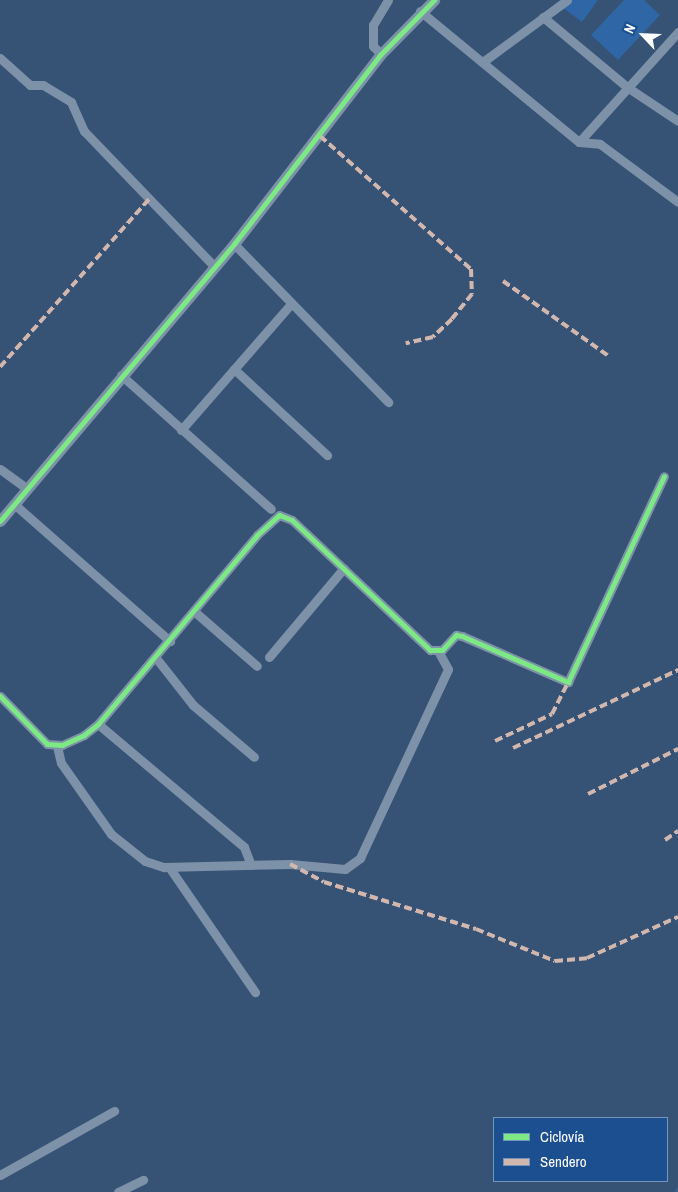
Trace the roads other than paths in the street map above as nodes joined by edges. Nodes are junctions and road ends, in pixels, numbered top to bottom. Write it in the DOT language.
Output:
graph roads {
  1 [pos="388,0"];
  2 [pos="434,0"];
  3 [pos="566,0"];
  4 [pos="420,11"];
  5 [pos="544,17"];
  6 [pos="678,32"];
  7 [pos="381,54"];
  8 [pos="0,58"];
  9 [pos="484,61"];
  10 [pos="627,87"];
  11 [pos="678,121"];
  12 [pos="579,142"];
  13 [pos="678,202"];
  14 [pos="234,244"];
  15 [pos="214,266"];
  16 [pos="290,305"];
  17 [pos="234,369"];
  18 [pos="121,376"];
  19 [pos="388,402"];
  20 [pos="182,430"];
  21 [pos="327,455"];
  22 [pos="0,469"];
  23 [pos="664,476"];
  24 [pos="28,489"];
  25 [pos="14,504"];
  26 [pos="271,509"];
  27 [pos="0,521"];
  28 [pos="344,568"];
  29 [pos="195,612"];
  30 [pos="170,641"];
  31 [pos="438,652"];
  32 [pos="268,656"];
  33 [pos="156,658"];
  34 [pos="257,666"];
  35 [pos="0,696"];
  36 [pos="98,724"];
  37 [pos="57,746"];
  38 [pos="254,756"];
  39 [pos="251,865"];
  40 [pos="169,866"];
  41 [pos="255,992"];
  42 [pos="114,1111"];
  43 [pos="0,1175"];
  44 [pos="143,1180"];
  45 [pos="118,1192"];
  1 -- 7 [label="street"];
  2 -- 4 [label="street"];
  3 -- 5 [label="street"];
  4 -- 7 [label="street"];
  4 -- 9 [label="street"];
  5 -- 9 [label="street"];
  5 -- 10 [label="street"];
  6 -- 10 [label="street"];
  7 -- 14 [label="street"];
  8 -- 15 [label="street"];
  9 -- 12 [label="street"];
  10 -- 11 [label="street"];
  10 -- 12 [label="street"];
  12 -- 13 [label="street"];
  14 -- 15 [label="street"];
  14 -- 16 [label="street"];
  15 -- 18 [label="street"];
  16 -- 17 [label="street"];
  16 -- 19 [label="street"];
  17 -- 20 [label="street"];
  17 -- 21 [label="street"];
  18 -- 20 [label="street"];
  18 -- 24 [label="street"];
  20 -- 26 [label="street"];
  22 -- 24 [label="street"];
  23 -- 31 [label="street"];
  24 -- 25 [label="street"];
  25 -- 27 [label="street"];
  25 -- 30 [label="street"];
  28 -- 29 [label="street"];
  28 -- 31 [label="street"];
  28 -- 32 [label="street"];
  29 -- 30 [label="street"];
  29 -- 34 [label="street"];
  30 -- 33 [label="street"];
  31 -- 39 [label="street"];
  33 -- 36 [label="street"];
  33 -- 38 [label="street"];
  35 -- 37 [label="street"];
  36 -- 37 [label="street"];
  36 -- 39 [label="street"];
  37 -- 40 [label="street"];
  39 -- 40 [label="street"];
  40 -- 41 [label="street"];
  42 -- 43 [label="street"];
  44 -- 45 [label="street"];
}
